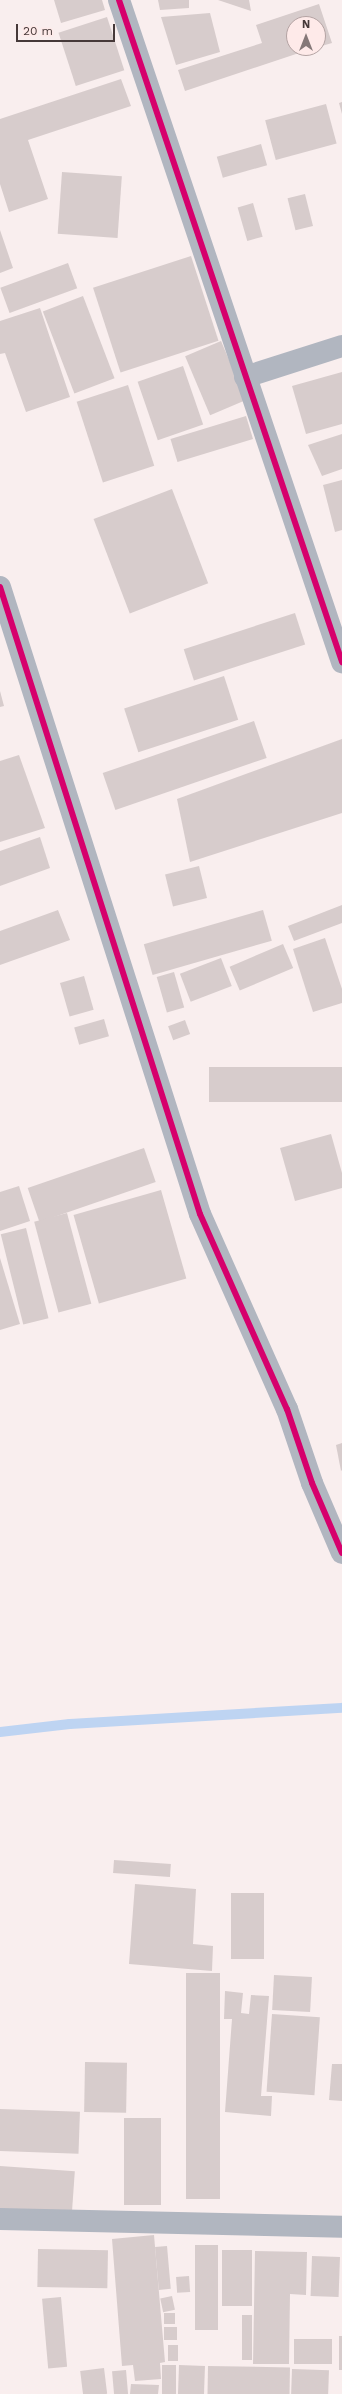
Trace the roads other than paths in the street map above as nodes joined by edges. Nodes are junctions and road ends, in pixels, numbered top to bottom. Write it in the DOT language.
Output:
graph roads {
  1 [pos="119,0"];
  2 [pos="342,346"];
  3 [pos="245,377"];
  4 [pos="0,586"];
  5 [pos="341,656"];
  6 [pos="342,1553"];
  7 [pos="0,2219"];
  8 [pos="342,2227"];
  1 -- 3 [label="street"];
  2 -- 3 [label="street"];
  3 -- 5 [label="street"];
  4 -- 6 [label="street"];
  7 -- 8 [label="street"];
}
